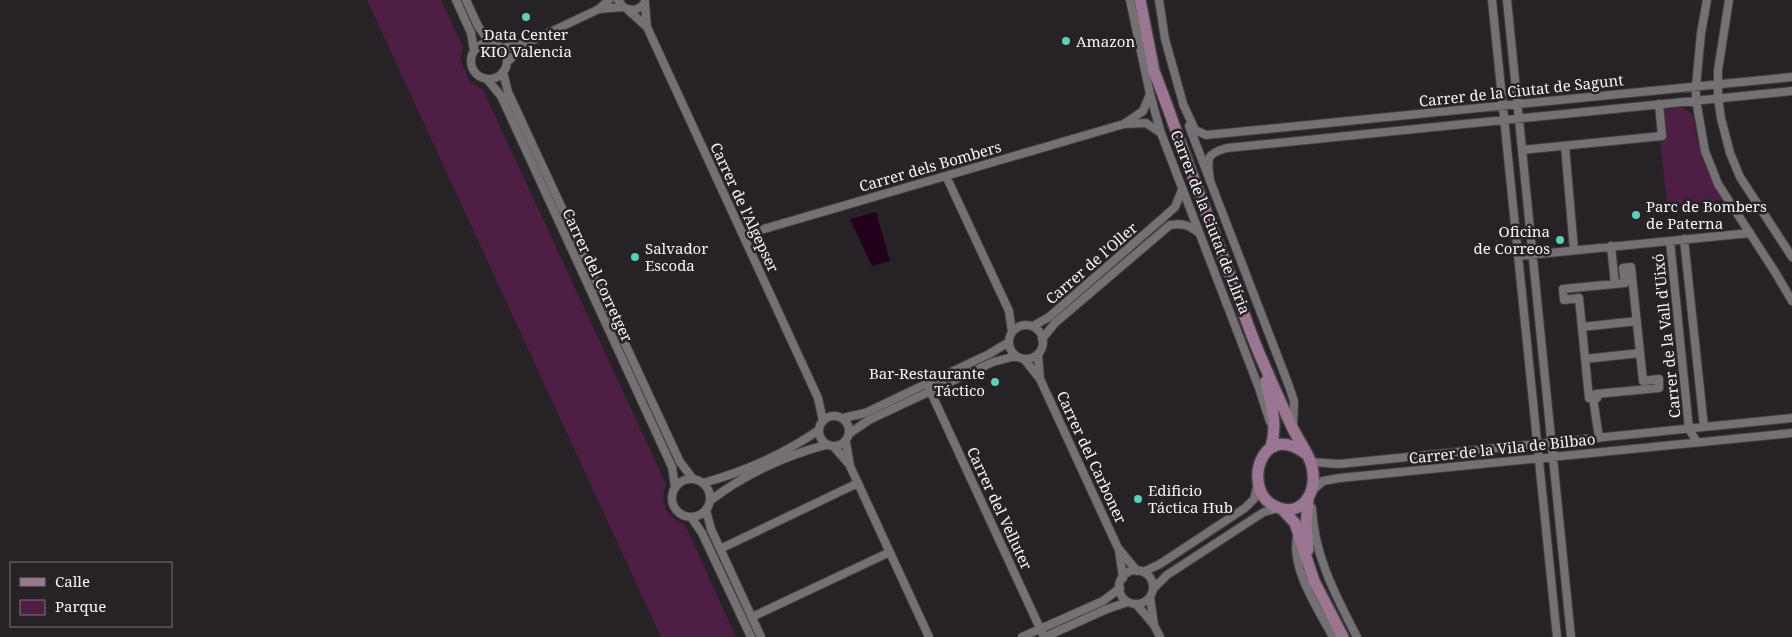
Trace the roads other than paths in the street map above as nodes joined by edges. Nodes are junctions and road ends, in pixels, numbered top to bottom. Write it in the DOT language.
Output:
graph roads {
  1 [pos="456,0"];
  2 [pos="466,0"];
  3 [pos="609,0"];
  4 [pos="618,0"];
  5 [pos="1130,0"];
  6 [pos="1134,0"];
  7 [pos="1140,0"];
  8 [pos="1148,0"];
  9 [pos="1159,0"];
  10 [pos="1492,0"];
  11 [pos="1507,0"];
  12 [pos="1708,0"];
  13 [pos="1729,0"];
  14 [pos="645,2"];
  15 [pos="599,9"];
  16 [pos="625,9"];
  17 [pos="1135,21"];
  18 [pos="647,27"];
  19 [pos="490,43"];
  20 [pos="527,43"];
  21 [pos="502,48"];
  22 [pos="474,50"];
  23 [pos="507,62"];
  24 [pos="503,72"];
  25 [pos="1792,77"];
  26 [pos="487,79"];
  27 [pos="1718,84"];
  28 [pos="1696,87"];
  29 [pos="1792,91"];
  30 [pos="1150,94"];
  31 [pos="1718,98"];
  32 [pos="1164,100"];
  33 [pos="1696,100"];
  34 [pos="1183,104"];
  35 [pos="1517,104"];
  36 [pos="1659,104"];
  37 [pos="1503,106"];
  38 [pos="1519,118"];
  39 [pos="1504,119"];
  40 [pos="1124,124"];
  41 [pos="1253,131"];
  42 [pos="1161,133"];
  43 [pos="1254,144"];
  44 [pos="1565,146"];
  45 [pos="1522,150"];
  46 [pos="946,176"];
  47 [pos="1210,180"];
  48 [pos="1182,190"];
  49 [pos="1164,217"];
  50 [pos="1170,225"];
  51 [pos="1199,233"];
  52 [pos="1750,233"];
  53 [pos="743,235"];
  54 [pos="1684,239"];
  55 [pos="1670,241"];
  56 [pos="1611,246"];
  57 [pos="1574,250"];
  58 [pos="1532,254"];
  59 [pos="1518,256"];
  60 [pos="1792,257"];
  61 [pos="1614,284"];
  62 [pos="1792,301"];
  63 [pos="1009,311"];
  64 [pos="1637,321"];
  65 [pos="1029,326"];
  66 [pos="1582,327"];
  67 [pos="1012,332"];
  68 [pos="1042,339"];
  69 [pos="1008,342"];
  70 [pos="1259,352"];
  71 [pos="1640,353"];
  72 [pos="1038,354"];
  73 [pos="1020,358"];
  74 [pos="1585,359"];
  75 [pos="1040,379"];
  76 [pos="929,388"];
  77 [pos="818,398"];
  78 [pos="1594,398"];
  79 [pos="834,416"];
  80 [pos="843,418"];
  81 [pos="1792,418"];
  82 [pos="823,421"];
  83 [pos="1704,427"];
  84 [pos="1689,429"];
  85 [pos="819,430"];
  86 [pos="1293,430"];
  87 [pos="1792,433"];
  88 [pos="850,434"];
  89 [pos="1599,438"];
  90 [pos="846,442"];
  91 [pos="1552,442"];
  92 [pos="1697,442"];
  93 [pos="1537,444"];
  94 [pos="830,446"];
  95 [pos="1269,449"];
  96 [pos="1553,456"];
  97 [pos="1308,458"];
  98 [pos="1539,458"];
  99 [pos="850,466"];
  100 [pos="693,479"];
  101 [pos="1258,482"];
  102 [pos="703,483"];
  103 [pos="858,483"];
  104 [pos="676,487"];
  105 [pos="1310,494"];
  106 [pos="711,500"];
  107 [pos="1280,509"];
  108 [pos="706,510"];
  109 [pos="691,517"];
  110 [pos="1298,533"];
  111 [pos="1118,548"];
  112 [pos="720,549"];
  113 [pos="890,552"];
  114 [pos="1140,571"];
  115 [pos="1123,578"];
  116 [pos="1314,581"];
  117 [pos="1120,588"];
  118 [pos="1151,593"];
  119 [pos="1567,600"];
  120 [pos="1553,602"];
  121 [pos="1132,603"];
  122 [pos="752,617"];
  123 [pos="1154,625"];
  124 [pos="1040,629"];
  125 [pos="751,637"];
  126 [pos="761,637"];
  127 [pos="929,637"];
  128 [pos="1022,637"];
  129 [pos="1044,637"];
  130 [pos="1160,637"];
  131 [pos="1333,637"];
  132 [pos="1343,637"];
  133 [pos="1357,637"];
  134 [pos="1557,637"];
  135 [pos="1571,637"];
  1 -- 22 [label="street"];
  2 -- 19 [label="street"];
  3 -- 15 [label="street"];
  4 -- 16 [label="street"];
  5 -- 17 [label="street, Carrer de la Ciutat de Llíria"];
  6 -- 17 [label="street"];
  7 -- 32 [label="street, Carrer de la Ciutat de Llíria"];
  8 -- 32 [label="street, Carrer de la Ciutat de Llíria"];
  9 -- 34 [label="street, Carrer de la Ciutat de Llíria"];
  10 -- 37 [label="street"];
  11 -- 35 [label="street"];
  12 -- 28 [label="street"];
  13 -- 27 [label="street"];
  14 -- 16 [label="street"];
  14 -- 18 [label="street"];
  15 -- 16 [label="street"];
  15 -- 20 [label="street"];
  16 -- 18 [label="street"];
  17 -- 30 [label="street, Carrer de la Ciutat de Llíria"];
  18 -- 53 [label="street, Carrer de l'Algepser"];
  19 -- 21 [label="street"];
  19 -- 22 [label="street"];
  20 -- 21 [label="street"];
  20 -- 23 [label="street"];
  21 -- 23 [label="street"];
  22 -- 26 [label="street"];
  23 -- 24 [label="street"];
  24 -- 26 [label="street"];
  24 -- 100 [label="street, Carrer del Corretger"];
  25 -- 27 [label="street, Carrer de la Ciutat de Sagunt"];
  26 -- 104 [label="street, Carrer del Corretger"];
  27 -- 28 [label="street, Carrer de la Ciutat de Sagunt"];
  27 -- 31 [label="street"];
  28 -- 33 [label="street"];
  28 -- 35 [label="street, Carrer de la Ciutat de Sagunt"];
  29 -- 31 [label="street, Carrer de la Ciutat de Sagunt"];
  30 -- 40 [label="street, Carrer dels Bombers"];
  30 -- 42 [label="street, Carrer de la Ciutat de Llíria"];
  31 -- 33 [label="street, Carrer de la Ciutat de Sagunt"];
  31 -- 60 [label="street"];
  32 -- 70 [label="street, Carrer de la Ciutat de Llíria"];
  33 -- 36 [label="street, Carrer de la Ciutat de Sagunt"];
  33 -- 52 [label="street"];
  34 -- 41 [label="street, Carrer de la Ciutat de Sagunt"];
  34 -- 47 [label="street, Carrer de la Ciutat de Llíria"];
  35 -- 37 [label="street, Carrer de la Ciutat de Sagunt"];
  35 -- 38 [label="street"];
  36 -- 38 [label="street, Carrer de la Ciutat de Sagunt"];
  36 -- 44 [label="street"];
  37 -- 39 [label="street"];
  37 -- 41 [label="street, Carrer de la Ciutat de Sagunt"];
  38 -- 39 [label="street, Carrer de la Ciutat de Sagunt"];
  38 -- 45 [label="street"];
  39 -- 43 [label="street, Carrer de la Ciutat de Sagunt"];
  39 -- 59 [label="street"];
  40 -- 42 [label="street, Carrer dels Bombers"];
  40 -- 46 [label="street, Carrer dels Bombers"];
  41 -- 43 [label="street"];
  42 -- 48 [label="street, Carrer de la Ciutat de Llíria"];
  43 -- 47 [label="street, Carrer de la Ciutat de Sagunt"];
  44 -- 45 [label="street"];
  44 -- 57 [label="street"];
  45 -- 58 [label="street"];
  46 -- 53 [label="street, Carrer dels Bombers"];
  46 -- 63 [label="street"];
  47 -- 86 [label="street, Carrer de la Ciutat de Llíria"];
  48 -- 49 [label="street, Carrer de l'Oller"];
  48 -- 51 [label="street, Carrer de la Ciutat de Llíria"];
  49 -- 50 [label="street"];
  49 -- 65 [label="street, Carrer de l'Oller"];
  50 -- 51 [label="street"];
  50 -- 68 [label="street, Carrer de l'Oller"];
  51 -- 95 [label="street, Carrer de la Ciutat de Llíria"];
  52 -- 54 [label="street"];
  52 -- 62 [label="street"];
  53 -- 77 [label="street, Carrer de l'Algepser"];
  54 -- 55 [label="street"];
  54 -- 83 [label="street, Carrer de la Vall d'Uixó"];
  55 -- 56 [label="street"];
  55 -- 84 [label="street, Carrer de la Vall d'Uixó"];
  56 -- 57 [label="street"];
  56 -- 61 [label="street"];
  57 -- 58 [label="street"];
  58 -- 59 [label="street"];
  58 -- 91 [label="street"];
  59 -- 93 [label="street"];
  61 -- 64 [label="street"];
  61 -- 66 [label="street"];
  63 -- 65 [label="street"];
  63 -- 67 [label="street"];
  64 -- 66 [label="street"];
  64 -- 71 [label="street"];
  65 -- 67 [label="street"];
  65 -- 68 [label="street"];
  66 -- 74 [label="street"];
  67 -- 69 [label="street"];
  68 -- 72 [label="street"];
  69 -- 73 [label="street"];
  69 -- 76 [label="street"];
  70 -- 86 [label="street, Carrer de la Ciutat de Llíria"];
  70 -- 95 [label="street, Carrer de la Ciutat de Llíria"];
  71 -- 74 [label="street"];
  71 -- 78 [label="street"];
  72 -- 73 [label="street"];
  72 -- 75 [label="street, Carrer del Carboner"];
  73 -- 75 [label="street, Carrer del Carboner"];
  73 -- 76 [label="street"];
  74 -- 78 [label="street"];
  75 -- 111 [label="street, Carrer del Carboner"];
  76 -- 80 [label="street"];
  76 -- 88 [label="street"];
  76 -- 124 [label="street, Carrer del Velluter"];
  77 -- 79 [label="street"];
  77 -- 82 [label="street"];
  78 -- 89 [label="street"];
  79 -- 80 [label="street"];
  79 -- 82 [label="street"];
  80 -- 88 [label="street"];
  81 -- 83 [label="street, Carrer de la Vila de Bilbao"];
  82 -- 85 [label="street"];
  83 -- 84 [label="street, Carrer de la Vila de Bilbao"];
  83 -- 92 [label="street"];
  84 -- 89 [label="street, Carrer de la Vila de Bilbao"];
  84 -- 92 [label="street"];
  85 -- 94 [label="street"];
  85 -- 102 [label="street"];
  86 -- 97 [label="street, Carrer de la Ciutat de Llíria"];
  87 -- 92 [label="street, Carrer de la Vila de Bilbao"];
  88 -- 90 [label="street"];
  89 -- 91 [label="street, Carrer de la Vila de Bilbao"];
  90 -- 94 [label="street"];
  90 -- 99 [label="street"];
  91 -- 93 [label="street, Carrer de la Vila de Bilbao"];
  91 -- 96 [label="street"];
  92 -- 96 [label="street, Carrer de la Vila de Bilbao"];
  93 -- 97 [label="street, Carrer de la Vila de Bilbao"];
  93 -- 98 [label="street"];
  94 -- 99 [label="street"];
  94 -- 106 [label="street"];
  95 -- 97 [label="street"];
  95 -- 101 [label="street, Carrer de la Ciutat de Llíria"];
  96 -- 98 [label="street, Carrer de la Vila de Bilbao"];
  96 -- 119 [label="street"];
  97 -- 105 [label="street, Carrer de la Ciutat de Llíria"];
  98 -- 105 [label="street, Carrer de la Vila de Bilbao"];
  98 -- 120 [label="street"];
  99 -- 103 [label="street"];
  100 -- 102 [label="street"];
  100 -- 104 [label="street"];
  101 -- 107 [label="street, Carrer de la Ciutat de Llíria"];
  101 -- 114 [label="street"];
  102 -- 106 [label="street"];
  103 -- 112 [label="street"];
  103 -- 113 [label="street"];
  104 -- 109 [label="street"];
  105 -- 107 [label="street"];
  105 -- 116 [label="street, Carrer de la Ciutat de Llíria"];
  105 -- 133 [label="street, Carrer de la Ciutat de Llíria"];
  106 -- 108 [label="street"];
  107 -- 110 [label="street, Carrer de la Ciutat de Llíria"];
  107 -- 118 [label="street"];
  108 -- 109 [label="street"];
  108 -- 112 [label="street"];
  109 -- 125 [label="street"];
  110 -- 116 [label="street, Carrer de la Ciutat de Llíria"];
  110 -- 131 [label="street"];
  111 -- 114 [label="street, Carrer del Carboner"];
  111 -- 115 [label="street, Carrer del Carboner"];
  112 -- 122 [label="street"];
  113 -- 122 [label="street"];
  113 -- 127 [label="street"];
  114 -- 115 [label="street"];
  114 -- 118 [label="street"];
  115 -- 117 [label="street"];
  116 -- 132 [label="street, Carrer de la Ciutat de Llíria"];
  117 -- 121 [label="street"];
  117 -- 124 [label="street"];
  118 -- 121 [label="street"];
  118 -- 123 [label="street"];
  119 -- 120 [label="street"];
  119 -- 135 [label="street"];
  120 -- 134 [label="street"];
  121 -- 123 [label="street"];
  121 -- 129 [label="street"];
  122 -- 126 [label="street"];
  123 -- 130 [label="street"];
  124 -- 128 [label="street"];
  124 -- 129 [label="street, Carrer del Velluter"];
}
